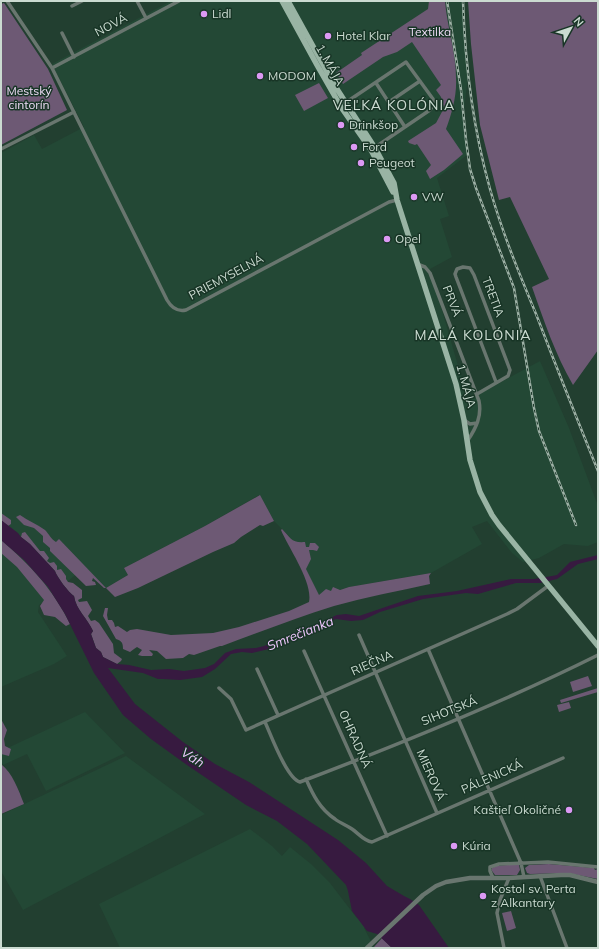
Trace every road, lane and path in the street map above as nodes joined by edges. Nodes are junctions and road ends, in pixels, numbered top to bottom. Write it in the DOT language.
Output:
graph roads {
  1 [pos="6,1"];
  2 [pos="82,1"];
  3 [pos="137,1"];
  4 [pos="179,1"];
  5 [pos="282,1"];
  6 [pos="288,1"];
  7 [pos="72,6"];
  8 [pos="146,18"];
  9 [pos="62,33"];
  10 [pos="74,57"];
  11 [pos="52,68"];
  12 [pos="420,81"];
  13 [pos="376,83"];
  14 [pos="389,102"];
  15 [pos="346,103"];
  16 [pos="74,112"];
  17 [pos="405,127"];
  18 [pos="1,149"];
  19 [pos="373,149"];
  20 [pos="397,200"];
  21 [pos="417,264"];
  22 [pos="496,382"];
  23 [pos="477,394"];
  24 [pos="464,420"];
  25 [pos="477,423"];
  26 [pos="467,441"];
  27 [pos="547,585"];
  28 [pos="359,635"];
  29 [pos="598,646"];
  30 [pos="428,649"];
  31 [pos="304,651"];
  32 [pos="598,655"];
  33 [pos="257,669"];
  34 [pos="375,672"];
  35 [pos="219,688"];
  36 [pos="324,695"];
  37 [pos="278,716"];
  38 [pos="459,719"];
  39 [pos="265,722"];
  40 [pos="405,740"];
  41 [pos="563,758"];
  42 [pos="353,760"];
  43 [pos="306,780"];
  44 [pos="489,789"];
  45 [pos="437,813"];
  46 [pos="387,836"];
  47 [pos="522,863"];
  48 [pos="598,867"];
  49 [pos="540,876"];
  50 [pos="524,877"];
  51 [pos="493,878"];
  52 [pos="509,878"];
  53 [pos="598,882"];
  54 [pos="367,948"];
  55 [pos="504,948"];
  56 [pos="567,948"];
  1 -- 11 [label="street, PRIEMYSELNÁ"];
  2 -- 7 [label="street"];
  3 -- 8 [label="street"];
  4 -- 8 [label="street, NOVÁ"];
  5 -- 19 [label="main road, 1. MÁJA"];
  6 -- 15 [label="main road, 1. MÁJA"];
  8 -- 10 [label="street, NOVÁ"];
  9 -- 10 [label="street"];
  10 -- 11 [label="street, NOVÁ"];
  11 -- 16 [label="street, PRIEMYSELNÁ"];
  12 -- 13 [label="street"];
  12 -- 14 [label="street"];
  12 -- 17 [label="street"];
  13 -- 14 [label="street"];
  13 -- 15 [label="street"];
  14 -- 17 [label="street"];
  15 -- 19 [label="main road, 1. MÁJA"];
  16 -- 18 [label="street"];
  16 -- 20 [label="street, PRIEMYSELNÁ"];
  17 -- 19 [label="street"];
  19 -- 20 [label="main road, 1. MÁJA"];
  20 -- 21 [label="main road, 1. MÁJA"];
  21 -- 23 [label="street, PRVÁ"];
  21 -- 24 [label="main road, 1. MÁJA"];
  22 -- 22 [label="street, TRETIA"];
  22 -- 23 [label="street"];
  23 -- 25 [label="street, PRVÁ"];
  24 -- 25 [label="street"];
  24 -- 26 [label="main road, 1. MÁJA"];
  25 -- 26 [label="street, PRVÁ"];
  26 -- 27 [label="main road, 1. MÁJA"];
  27 -- 29 [label="main road, 1. MÁJA"];
  27 -- 30 [label="street, RIEČNA"];
  28 -- 34 [label="street, MIEROVÁ"];
  30 -- 34 [label="street, RIEČNA"];
  30 -- 38 [label="street"];
  31 -- 36 [label="street, OHRADNÁ"];
  32 -- 38 [label="street, SIHOTSKÁ"];
  33 -- 37 [label="street"];
  34 -- 36 [label="street, RIEČNA"];
  34 -- 40 [label="street, MIEROVÁ"];
  35 -- 39 [label="street, RIEČNA"];
  36 -- 37 [label="street, RIEČNA"];
  36 -- 42 [label="street, OHRADNÁ"];
  37 -- 39 [label="street, RIEČNA"];
  38 -- 40 [label="street, SIHOTSKÁ"];
  38 -- 44 [label="street"];
  39 -- 43 [label="street"];
  40 -- 42 [label="street, SIHOTSKÁ"];
  40 -- 45 [label="street, MIEROVÁ"];
  41 -- 44 [label="street, PÁLENICKÁ"];
  42 -- 43 [label="street, SIHOTSKÁ"];
  42 -- 46 [label="street, OHRADNÁ"];
  43 -- 46 [label="street, PÁLENICKÁ"];
  44 -- 45 [label="street, PÁLENICKÁ"];
  44 -- 47 [label="street"];
  45 -- 46 [label="street, PÁLENICKÁ"];
  47 -- 48 [label="street"];
  47 -- 50 [label="street"];
  47 -- 51 [label="street"];
  49 -- 50 [label="street"];
  49 -- 53 [label="street"];
  49 -- 56 [label="street"];
  50 -- 52 [label="street"];
  51 -- 52 [label="street"];
  51 -- 54 [label="street"];
  52 -- 55 [label="street"];
}
